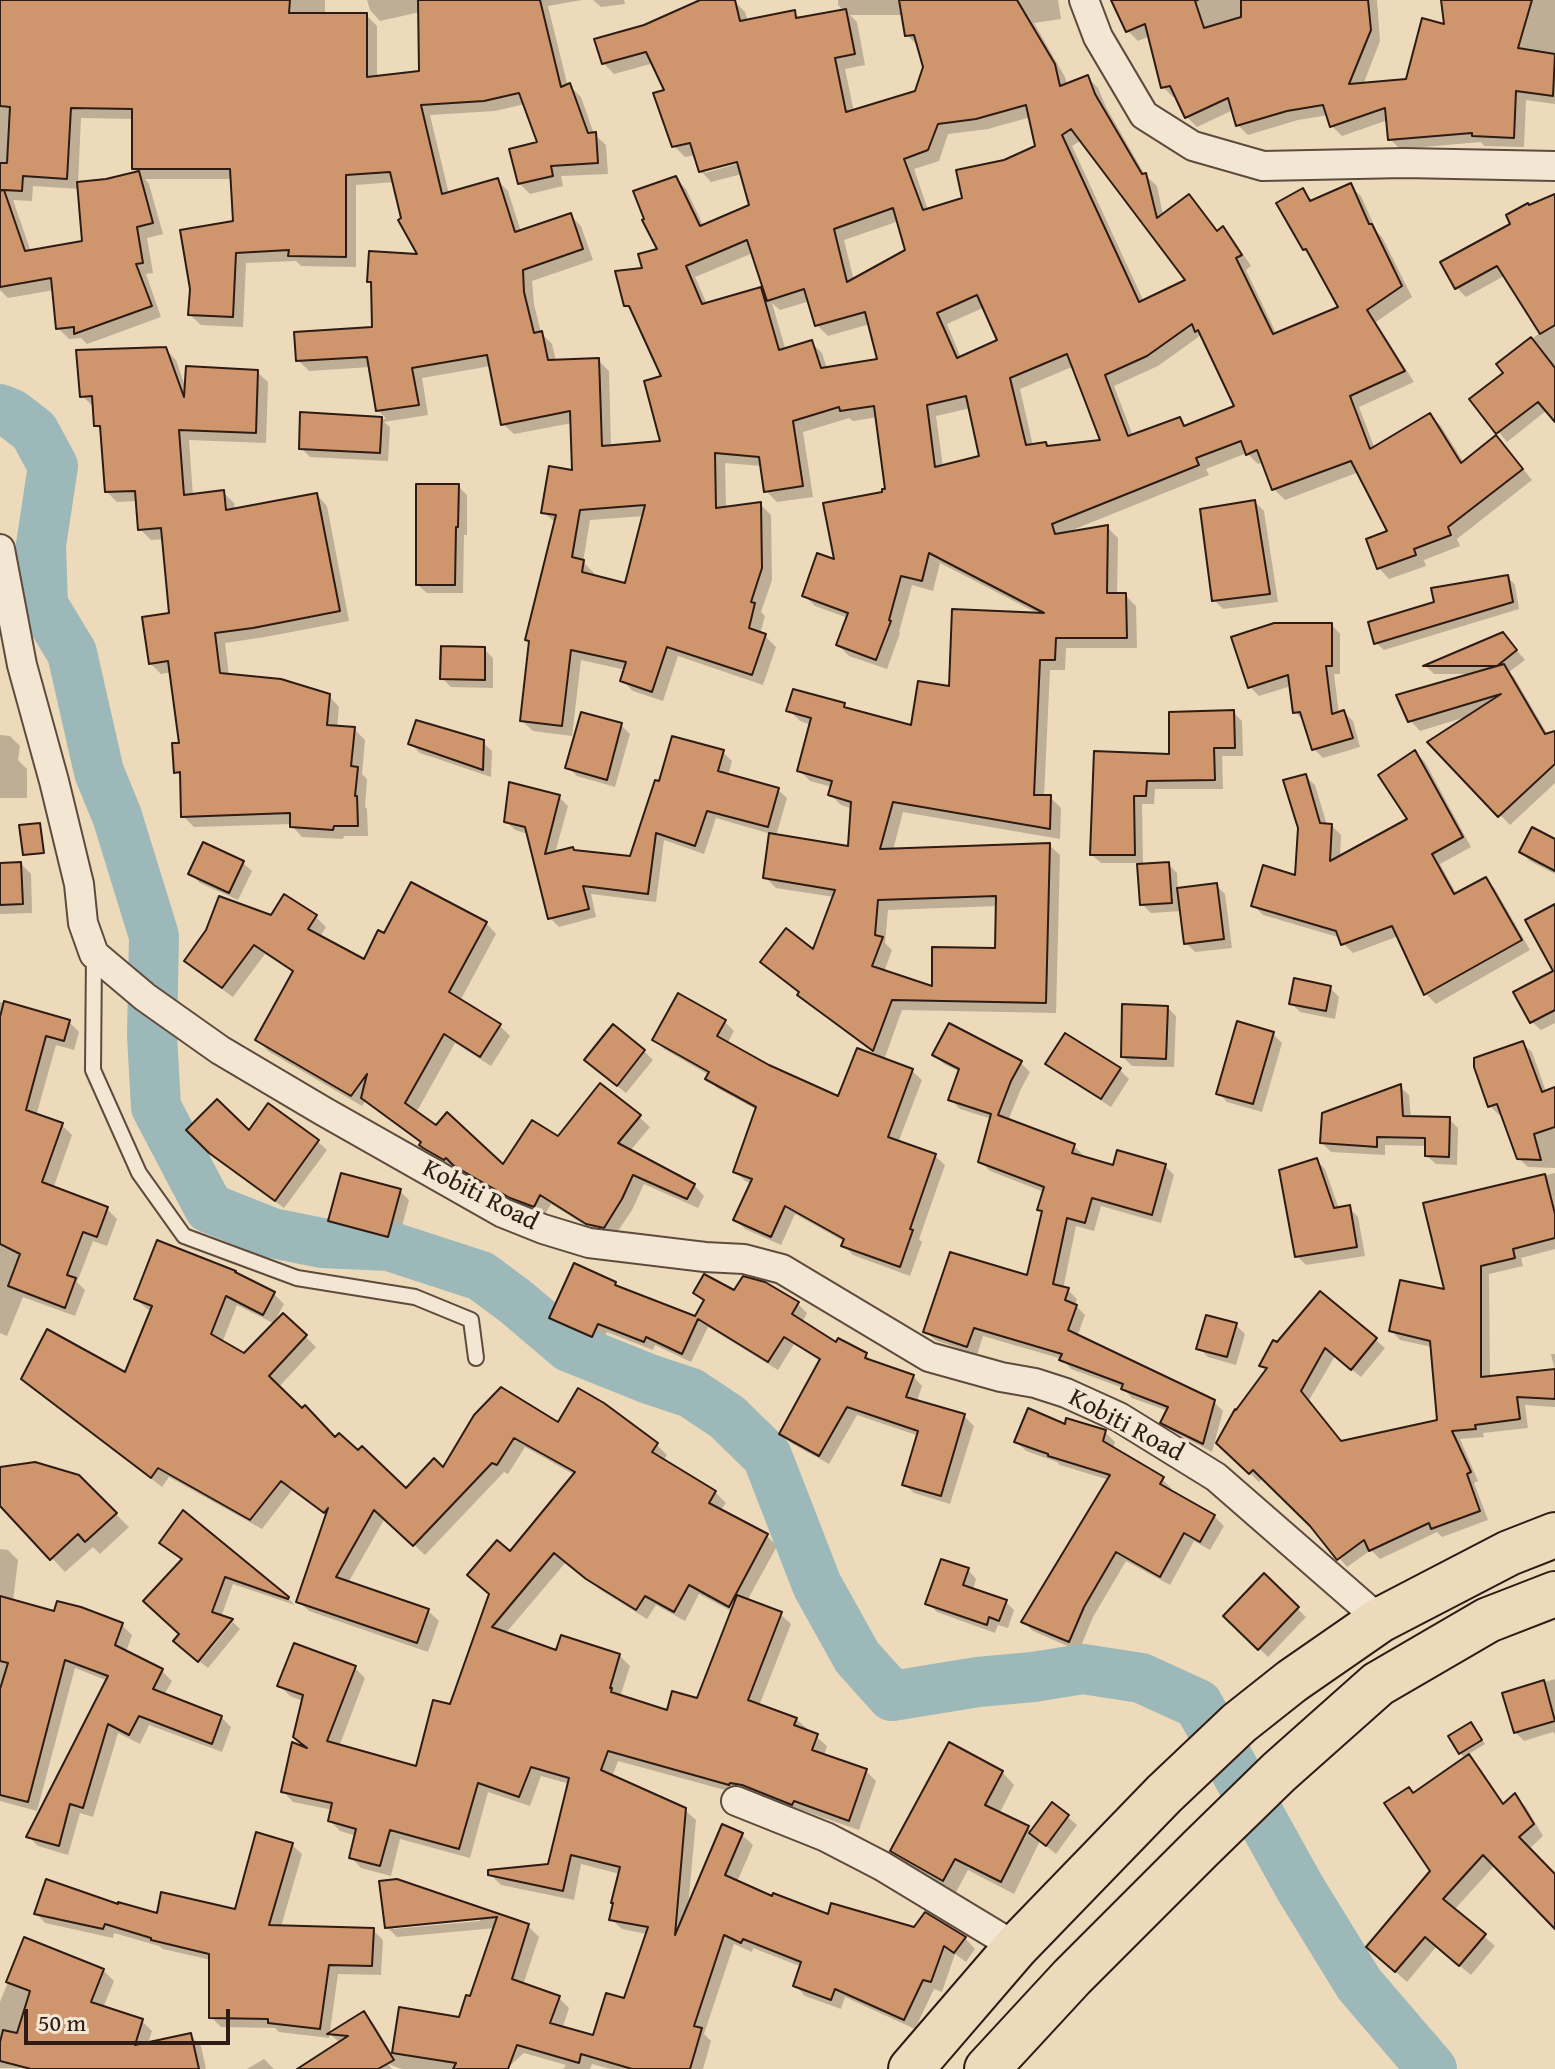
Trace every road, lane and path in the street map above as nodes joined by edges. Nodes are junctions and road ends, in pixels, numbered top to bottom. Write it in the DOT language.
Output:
graph roads {
  1 [pos="1084,0"];
  2 [pos="1555,166"];
  3 [pos="0,549"];
  4 [pos="94,954"];
  5 [pos="476,1358"];
  6 [pos="1555,1535"];
  7 [pos="1555,1594"];
  8 [pos="1380,1620"];
  9 [pos="736,1801"];
  10 [pos="1016,1947"];
  11 [pos="911,2069"];
  12 [pos="987,2069"];
  1 -- 2 [label="street"];
  3 -- 4 [label="street"];
  4 -- 5 [label="lane"];
  4 -- 8 [label="street, Kobiti Road"];
  6 -- 8 [label="main road"];
  7 -- 12 [label="main road"];
  8 -- 10 [label="main road"];
  9 -- 10 [label="street"];
  10 -- 11 [label="main road"];
}
